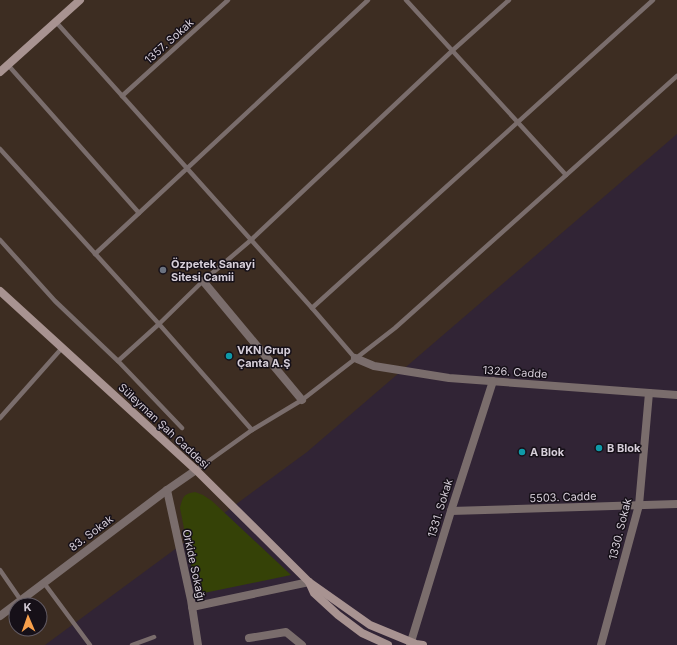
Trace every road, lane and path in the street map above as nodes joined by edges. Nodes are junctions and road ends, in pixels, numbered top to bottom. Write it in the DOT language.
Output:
graph roads {
  1 [pos="80,0"];
  2 [pos="228,0"];
  3 [pos="368,0"];
  4 [pos="406,0"];
  5 [pos="509,0"];
  6 [pos="653,0"];
  7 [pos="56,22"];
  8 [pos="453,50"];
  9 [pos="8,65"];
  10 [pos="0,72"];
  11 [pos="677,76"];
  12 [pos="122,96"];
  13 [pos="518,122"];
  14 [pos="0,149"];
  15 [pos="187,168"];
  16 [pos="566,175"];
  17 [pos="139,213"];
  18 [pos="0,240"];
  19 [pos="251,240"];
  20 [pos="95,254"];
  21 [pos="203,281"];
  22 [pos="0,291"];
  23 [pos="312,308"];
  24 [pos="159,324"];
  25 [pos="62,348"];
  26 [pos="355,358"];
  27 [pos="118,361"];
  28 [pos="493,381"];
  29 [pos="649,393"];
  30 [pos="677,395"];
  31 [pos="302,400"];
  32 [pos="0,418"];
  33 [pos="182,428"];
  34 [pos="252,430"];
  35 [pos="196,470"];
  36 [pos="167,490"];
  37 [pos="677,504"];
  38 [pos="639,505"];
  39 [pos="450,511"];
  40 [pos="0,570"];
  41 [pos="310,582"];
  42 [pos="44,583"];
  43 [pos="18,597"];
  44 [pos="24,597"];
  45 [pos="192,607"];
  46 [pos="8,610"];
  47 [pos="0,616"];
  48 [pos="154,637"];
  49 [pos="249,638"];
  50 [pos="410,643"];
  51 [pos="90,645"];
  52 [pos="132,645"];
  53 [pos="198,645"];
  54 [pos="302,645"];
  55 [pos="388,645"];
  56 [pos="423,645"];
  57 [pos="602,645"];
  1 -- 7 [label="main road"];
  2 -- 12 [label="lane, 1357. Sokak"];
  3 -- 15 [label="lane"];
  4 -- 8 [label="lane"];
  5 -- 8 [label="lane"];
  6 -- 13 [label="lane"];
  7 -- 9 [label="main road"];
  7 -- 12 [label="lane"];
  8 -- 13 [label="lane"];
  8 -- 19 [label="lane"];
  9 -- 10 [label="main road"];
  9 -- 17 [label="lane"];
  11 -- 16 [label="lane"];
  12 -- 15 [label="lane"];
  13 -- 16 [label="lane"];
  13 -- 23 [label="lane"];
  14 -- 20 [label="lane"];
  15 -- 17 [label="lane"];
  15 -- 19 [label="lane"];
  16 -- 26 [label="lane"];
  17 -- 20 [label="lane"];
  18 -- 27 [label="lane"];
  19 -- 21 [label="lane"];
  19 -- 23 [label="lane"];
  20 -- 24 [label="lane"];
  21 -- 24 [label="lane"];
  21 -- 31 [label="street"];
  22 -- 25 [label="main road, Süleyman Şah Caddesi"];
  23 -- 26 [label="lane"];
  24 -- 27 [label="lane"];
  24 -- 34 [label="lane"];
  25 -- 32 [label="lane"];
  25 -- 35 [label="main road, Süleyman Şah Caddesi"];
  26 -- 28 [label="street, 1326. Cadde"];
  26 -- 31 [label="lane"];
  27 -- 33 [label="lane"];
  28 -- 29 [label="street, 1326. Cadde"];
  28 -- 39 [label="street, 1331. Sokak"];
  29 -- 30 [label="street, 1326. Cadde"];
  29 -- 38 [label="street, 1330. Sokak"];
  31 -- 34 [label="lane"];
  34 -- 35 [label="lane"];
  35 -- 36 [label="street, 83. Sokak"];
  35 -- 41 [label="main road, Süleyman Şah Caddesi"];
  36 -- 42 [label="street, 83. Sokak"];
  36 -- 45 [label="street, Orkide Sokağı"];
  37 -- 38 [label="street, 5503. Cadde"];
  38 -- 39 [label="street, 5503. Cadde"];
  38 -- 57 [label="street, 1330. Sokak"];
  39 -- 50 [label="street, 1331. Sokak"];
  40 -- 43 [label="lane"];
  41 -- 45 [label="street"];
  41 -- 50 [label="main road, Süleyman Şah Caddesi"];
  41 -- 55 [label="main road, Süleyman Şah Caddesi"];
  42 -- 44 [label="street, 83. Sokak"];
  42 -- 51 [label="lane"];
  45 -- 53 [label="street, Orkide Sokağı"];
  46 -- 47 [label="street, 83. Sokak"];
  48 -- 52 [label="lane"];
  49 -- 54 [label="street"];
  50 -- 56 [label="main road, Süleyman Şah Caddesi"];
}
